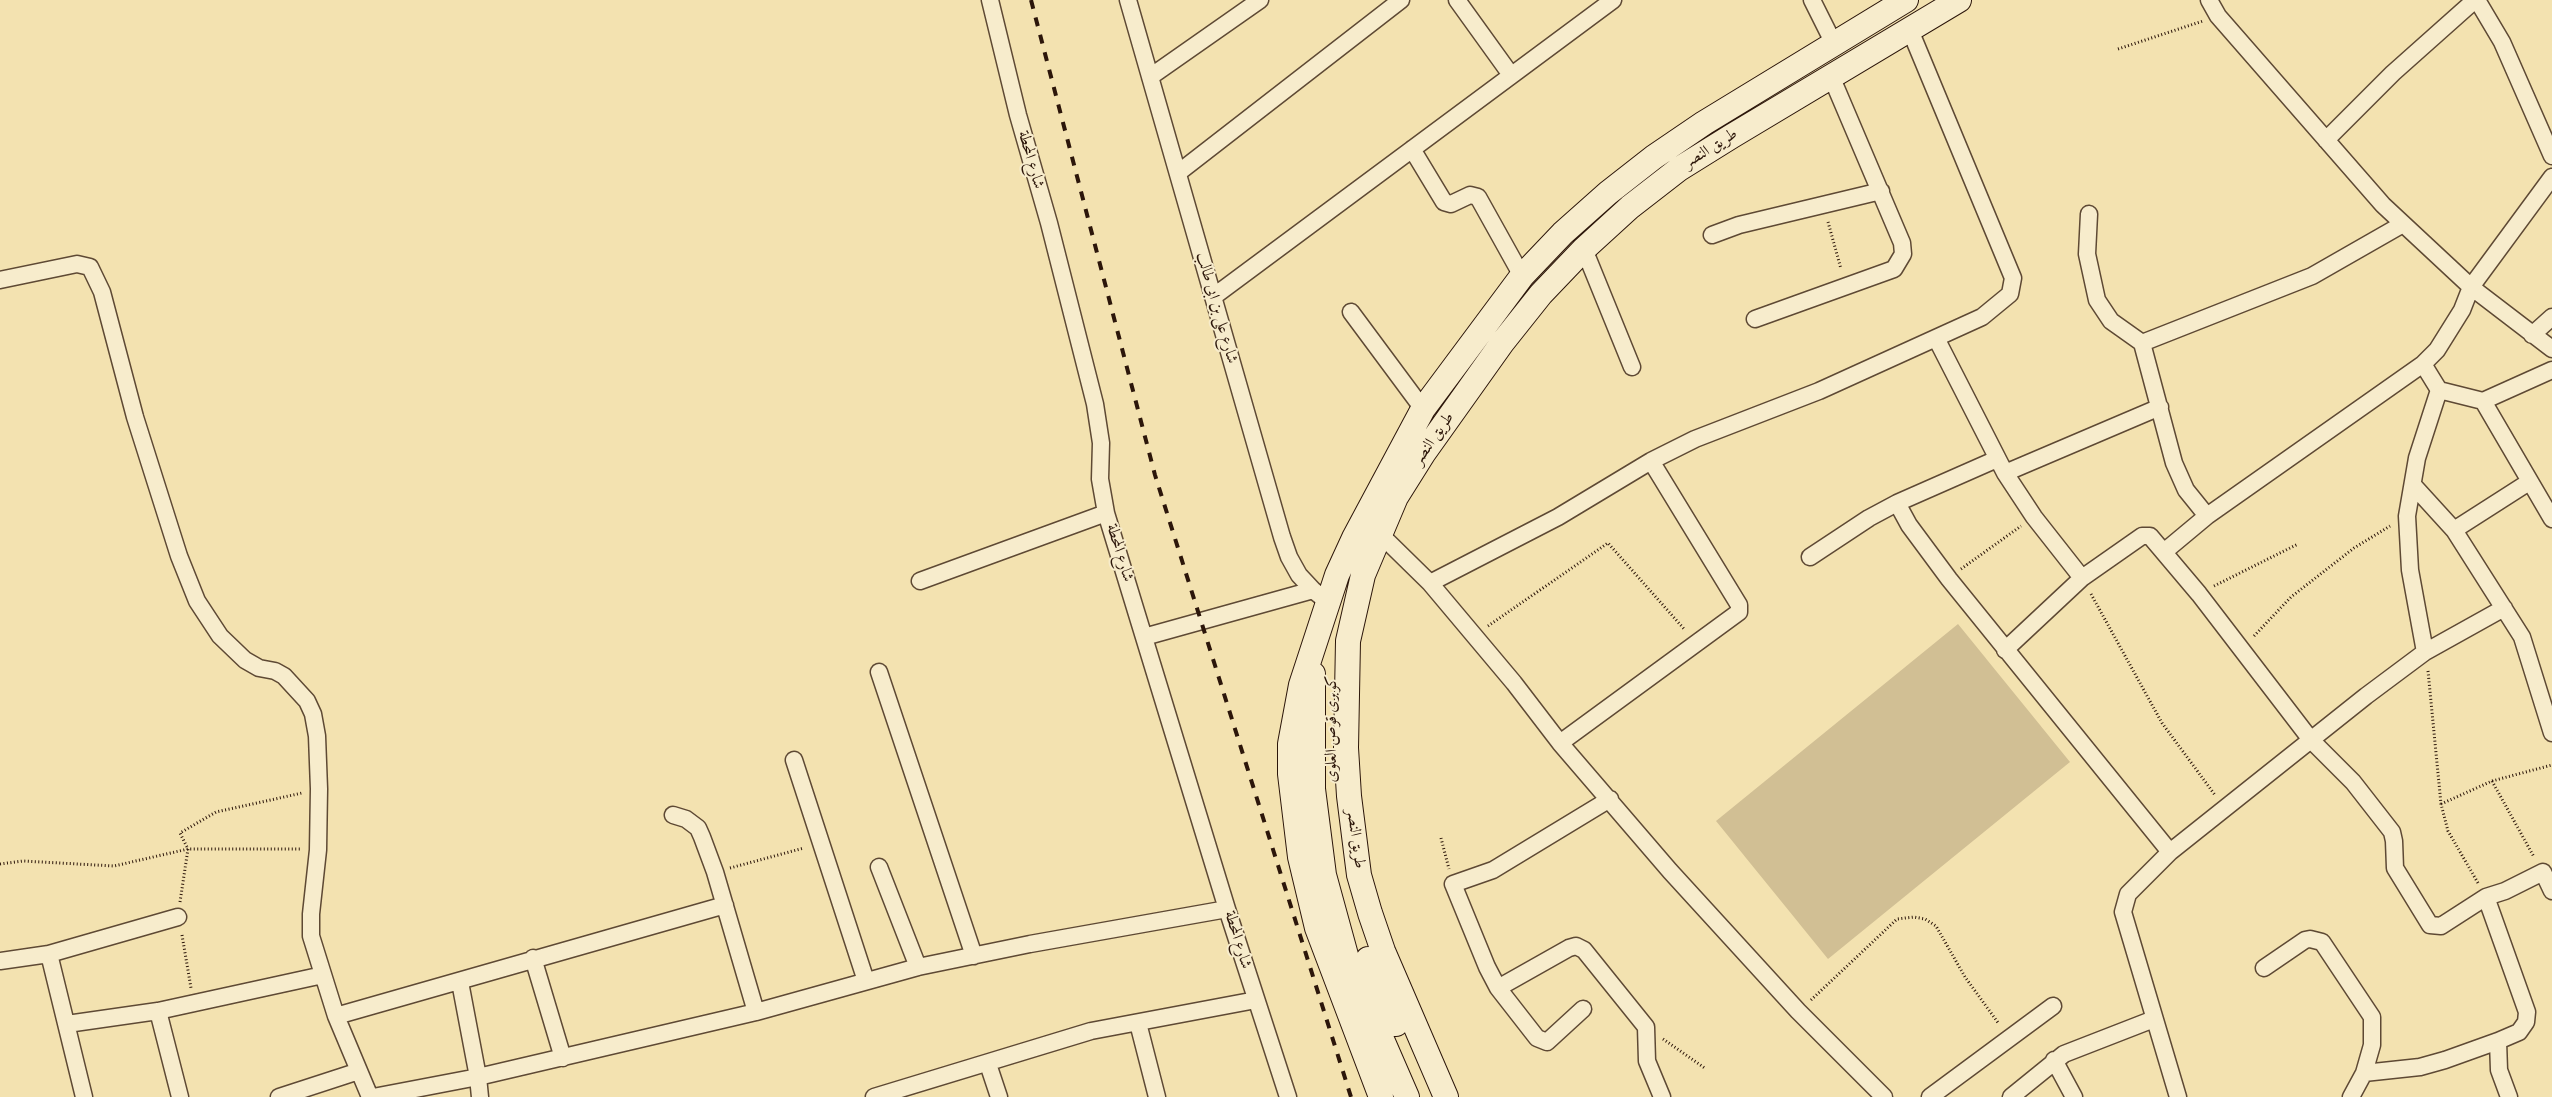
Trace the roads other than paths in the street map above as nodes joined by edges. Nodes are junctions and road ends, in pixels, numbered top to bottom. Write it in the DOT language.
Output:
graph roads {
  1 [pos="990,0"];
  2 [pos="1128,0"];
  3 [pos="1260,0"];
  4 [pos="1401,0"];
  5 [pos="1457,0"];
  6 [pos="1613,0"];
  7 [pos="1812,0"];
  8 [pos="1906,0"];
  9 [pos="1959,0"];
  10 [pos="2209,0"];
  11 [pos="2476,0"];
  12 [pos="1910,30"];
  13 [pos="1834,44"];
  14 [pos="1512,75"];
  15 [pos="1831,76"];
  16 [pos="1150,78"];
  17 [pos="2326,140"];
  18 [pos="1412,149"];
  19 [pos="2552,156"];
  20 [pos="1178,173"];
  21 [pos="2552,177"];
  22 [pos="1881,191"];
  23 [pos="2089,214"];
  24 [pos="2404,224"];
  25 [pos="1712,235"];
  26 [pos="1584,249"];
  27 [pos="1522,276"];
  28 [pos="0,280"];
  29 [pos="2471,287"];
  30 [pos="1213,296"];
  31 [pos="1351,312"];
  32 [pos="2552,317"];
  33 [pos="1755,319"];
  34 [pos="2532,335"];
  35 [pos="1936,338"];
  36 [pos="2142,343"];
  37 [pos="2552,349"];
  38 [pos="2423,364"];
  39 [pos="1632,367"];
  40 [pos="2552,370"];
  41 [pos="2439,390"];
  42 [pos="2483,401"];
  43 [pos="2160,407"];
  44 [pos="1423,409"];
  45 [pos="1651,461"];
  46 [pos="2001,466"];
  47 [pos="2529,482"];
  48 [pos="2413,485"];
  49 [pos="1897,503"];
  50 [pos="1106,513"];
  51 [pos="2207,516"];
  52 [pos="2552,519"];
  53 [pos="2454,530"];
  54 [pos="1379,533"];
  55 [pos="2165,551"];
  56 [pos="1810,557"];
  57 [pos="2082,578"];
  58 [pos="920,581"];
  59 [pos="1430,583"];
  60 [pos="1320,596"];
  61 [pos="2504,608"];
  62 [pos="1144,637"];
  63 [pos="1314,645"];
  64 [pos="2005,650"];
  65 [pos="2425,652"];
  66 [pos="879,672"];
  67 [pos="2552,733"];
  68 [pos="2311,740"];
  69 [pos="1560,743"];
  70 [pos="1322,746"];
  71 [pos="794,760"];
  72 [pos="1610,799"];
  73 [pos="673,815"];
  74 [pos="2170,852"];
  75 [pos="879,867"];
  76 [pos="2552,891"];
  77 [pos="2486,896"];
  78 [pos="725,905"];
  79 [pos="1228,909"];
  80 [pos="178,917"];
  81 [pos="49,954"];
  82 [pos="974,956"];
  83 [pos="532,958"];
  84 [pos="0,961"];
  85 [pos="918,968"];
  86 [pos="2264,968"];
  87 [pos="323,975"];
  88 [pos="866,981"];
  89 [pos="460,982"];
  90 [pos="1498,988"];
  91 [pos="1256,1000"];
  92 [pos="2053,1006"];
  93 [pos="1583,1009"];
  94 [pos="158,1011"];
  95 [pos="756,1012"];
  96 [pos="336,1016"];
  97 [pos="2154,1019"];
  98 [pos="1138,1023"];
  99 [pos="68,1024"];
  100 [pos="2498,1041"];
  101 [pos="563,1058"];
  102 [pos="2054,1060"];
  103 [pos="988,1064"];
  104 [pos="359,1071"];
  105 [pos="2364,1073"];
  106 [pos="478,1077"];
  107 [pos="84,1097"];
  108 [pos="180,1097"];
  109 [pos="279,1097"];
  110 [pos="372,1097"];
  111 [pos="480,1097"];
  112 [pos="874,1097"];
  113 [pos="998,1097"];
  114 [pos="1157,1097"];
  115 [pos="1288,1097"];
  116 [pos="1382,1097"];
  117 [pos="1407,1097"];
  118 [pos="1428,1097"];
  119 [pos="1446,1097"];
  120 [pos="1662,1097"];
  121 [pos="1884,1097"];
  122 [pos="1930,1097"];
  123 [pos="2011,1097"];
  124 [pos="2074,1097"];
  125 [pos="2178,1097"];
  126 [pos="2351,1097"];
  127 [pos="2509,1097"];
  1 -- 50 [label="street, شارع المحطة"];
  2 -- 16 [label="street, شارع على بن ابى طالب"];
  3 -- 16 [label="street"];
  4 -- 20 [label="street"];
  5 -- 14 [label="street"];
  6 -- 14 [label="street"];
  7 -- 13 [label="street"];
  8 -- 13 [label="street, طريق النصر"];
  9 -- 12 [label="street, طريق النصر"];
  10 -- 17 [label="street"];
  11 -- 17 [label="street"];
  11 -- 19 [label="street"];
  12 -- 15 [label="street, طريق النصر"];
  12 -- 35 [label="street"];
  13 -- 27 [label="street, طريق النصر"];
  14 -- 18 [label="street"];
  15 -- 22 [label="street"];
  15 -- 26 [label="street, طريق النصر"];
  16 -- 20 [label="street, شارع على بن ابى طالب"];
  17 -- 24 [label="street"];
  18 -- 27 [label="street"];
  18 -- 30 [label="street"];
  20 -- 30 [label="street, شارع على بن ابى طالب"];
  21 -- 29 [label="street"];
  22 -- 25 [label="street"];
  22 -- 33 [label="street"];
  23 -- 36 [label="street"];
  24 -- 29 [label="street"];
  24 -- 36 [label="street"];
  26 -- 39 [label="street"];
  26 -- 54 [label="street, طريق النصر"];
  27 -- 44 [label="street, طريق النصر"];
  28 -- 87 [label="street"];
  29 -- 34 [label="street"];
  29 -- 38 [label="street"];
  30 -- 60 [label="street, شارع على بن ابى طالب"];
  31 -- 44 [label="street"];
  32 -- 34 [label="street"];
  34 -- 37 [label="street"];
  35 -- 45 [label="street"];
  35 -- 46 [label="street"];
  36 -- 43 [label="street"];
  38 -- 41 [label="street"];
  38 -- 51 [label="street"];
  40 -- 42 [label="street"];
  41 -- 42 [label="street"];
  41 -- 48 [label="street"];
  42 -- 47 [label="street"];
  43 -- 46 [label="street"];
  43 -- 51 [label="street"];
  44 -- 60 [label="street, طريق النصر"];
  45 -- 59 [label="street"];
  45 -- 69 [label="street"];
  46 -- 49 [label="street"];
  46 -- 57 [label="street"];
  47 -- 52 [label="street"];
  47 -- 53 [label="street"];
  48 -- 53 [label="street"];
  48 -- 65 [label="street"];
  49 -- 56 [label="street"];
  49 -- 64 [label="street"];
  50 -- 58 [label="street"];
  50 -- 62 [label="street, شارع المحطة"];
  51 -- 55 [label="street"];
  53 -- 61 [label="street"];
  54 -- 59 [label="street"];
  54 -- 70 [label="street, كوبرى قوص العلوى"];
  54 -- 119 [label="street, طريق النصر"];
  55 -- 57 [label="street"];
  55 -- 68 [label="street"];
  57 -- 64 [label="street"];
  59 -- 69 [label="street"];
  60 -- 62 [label="street"];
  60 -- 63 [label="street, طريق النصر"];
  61 -- 65 [label="street"];
  61 -- 67 [label="street"];
  62 -- 79 [label="street, شارع المحطة"];
  63 -- 70 [label="street, كوبرى قوص العلوى"];
  63 -- 116 [label="street, طريق النصر"];
  64 -- 74 [label="street"];
  65 -- 68 [label="street"];
  66 -- 82 [label="street"];
  68 -- 74 [label="street"];
  68 -- 77 [label="street"];
  69 -- 72 [label="street"];
  70 -- 117 [label="street, كوبرى قوص العلوى"];
  70 -- 118 [label="street, كوبرى قوص العلوى"];
  71 -- 88 [label="street"];
  72 -- 90 [label="street"];
  72 -- 121 [label="street"];
  73 -- 78 [label="street"];
  74 -- 97 [label="street"];
  75 -- 85 [label="street"];
  76 -- 77 [label="street"];
  77 -- 100 [label="street"];
  78 -- 83 [label="street"];
  78 -- 95 [label="street"];
  79 -- 82 [label="street"];
  79 -- 91 [label="street, شارع المحطة"];
  80 -- 81 [label="street"];
  81 -- 84 [label="street"];
  81 -- 99 [label="street"];
  82 -- 85 [label="street"];
  83 -- 89 [label="street"];
  83 -- 101 [label="street"];
  85 -- 88 [label="street"];
  86 -- 105 [label="street"];
  87 -- 94 [label="street"];
  87 -- 96 [label="street"];
  88 -- 95 [label="street"];
  89 -- 96 [label="street"];
  89 -- 106 [label="street"];
  90 -- 93 [label="street"];
  90 -- 120 [label="street"];
  91 -- 98 [label="street"];
  91 -- 115 [label="street, شارع المحطة"];
  92 -- 122 [label="street"];
  94 -- 99 [label="street"];
  94 -- 108 [label="street"];
  95 -- 101 [label="street"];
  96 -- 104 [label="street"];
  97 -- 102 [label="street"];
  97 -- 125 [label="street"];
  98 -- 103 [label="street"];
  98 -- 114 [label="street"];
  99 -- 107 [label="street"];
  100 -- 105 [label="street"];
  100 -- 127 [label="street"];
  101 -- 106 [label="street"];
  102 -- 123 [label="street"];
  102 -- 124 [label="street"];
  103 -- 112 [label="street"];
  103 -- 113 [label="street"];
  104 -- 109 [label="street"];
  104 -- 110 [label="street"];
  105 -- 126 [label="street"];
  106 -- 110 [label="street"];
  106 -- 111 [label="street"];
}
